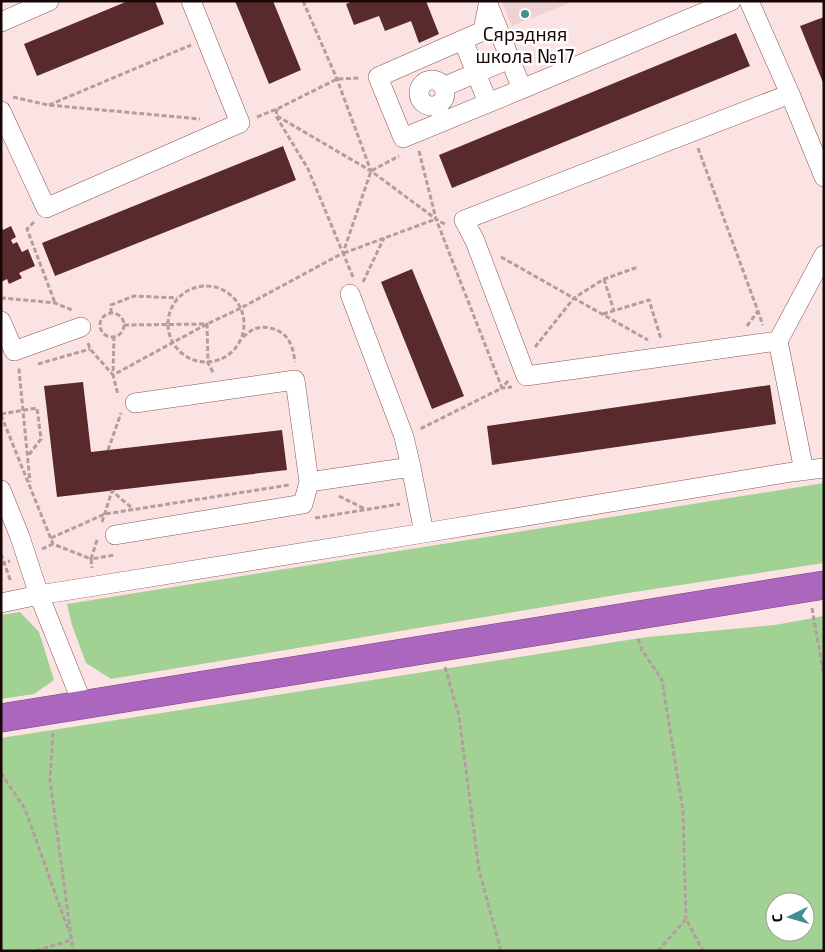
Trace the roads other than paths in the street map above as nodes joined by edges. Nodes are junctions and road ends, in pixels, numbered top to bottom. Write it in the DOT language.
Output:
graph roads {
  1 [pos="49,1"];
  2 [pos="191,1"];
  3 [pos="731,1"];
  4 [pos="749,1"];
  5 [pos="488,3"];
  6 [pos="1,22"];
  7 [pos="463,40"];
  8 [pos="419,59"];
  9 [pos="510,59"];
  10 [pos="476,73"];
  11 [pos="522,89"];
  12 [pos="790,94"];
  13 [pos="434,98"];
  14 [pos="488,103"];
  15 [pos="6,104"];
  16 [pos="391,109"];
  17 [pos="824,177"];
  18 [pos="824,255"];
  19 [pos="354,293"];
  20 [pos="78,319"];
  21 [pos="1,320"];
  22 [pos="773,342"];
  23 [pos="135,403"];
  24 [pos="411,467"];
  25 [pos="824,468"];
  26 [pos="804,471"];
  27 [pos="309,482"];
  28 [pos="1,490"];
  29 [pos="424,533"];
  30 [pos="115,535"];
  31 [pos="816,587"];
  32 [pos="39,595"];
  33 [pos="8,601"];
  34 [pos="83,705"];
  35 [pos="1,718"];
  1 -- 6 [label="street"];
  2 -- 15 [label="street"];
  3 -- 11 [label="street"];
  4 -- 12 [label="street"];
  5 -- 7 [label="street"];
  5 -- 9 [label="street"];
  7 -- 8 [label="street"];
  7 -- 10 [label="street"];
  8 -- 13 [label="street"];
  8 -- 16 [label="street"];
  9 -- 10 [label="street"];
  9 -- 11 [label="street"];
  10 -- 13 [label="street"];
  10 -- 14 [label="street"];
  11 -- 14 [label="street"];
  12 -- 17 [label="street"];
  12 -- 22 [label="street"];
  13 -- 14 [label="street"];
  13 -- 16 [label="street"];
  13 -- 16 [label="street"];
  18 -- 22 [label="street"];
  19 -- 24 [label="street"];
  20 -- 21 [label="street"];
  22 -- 26 [label="street"];
  23 -- 27 [label="street"];
  24 -- 27 [label="street"];
  24 -- 29 [label="street"];
  25 -- 26 [label="street"];
  26 -- 29 [label="street"];
  27 -- 30 [label="street"];
  28 -- 32 [label="street"];
  29 -- 32 [label="street"];
  31 -- 34 [label="highway"];
  32 -- 33 [label="street"];
  32 -- 34 [label="street"];
  34 -- 35 [label="highway"];
}
